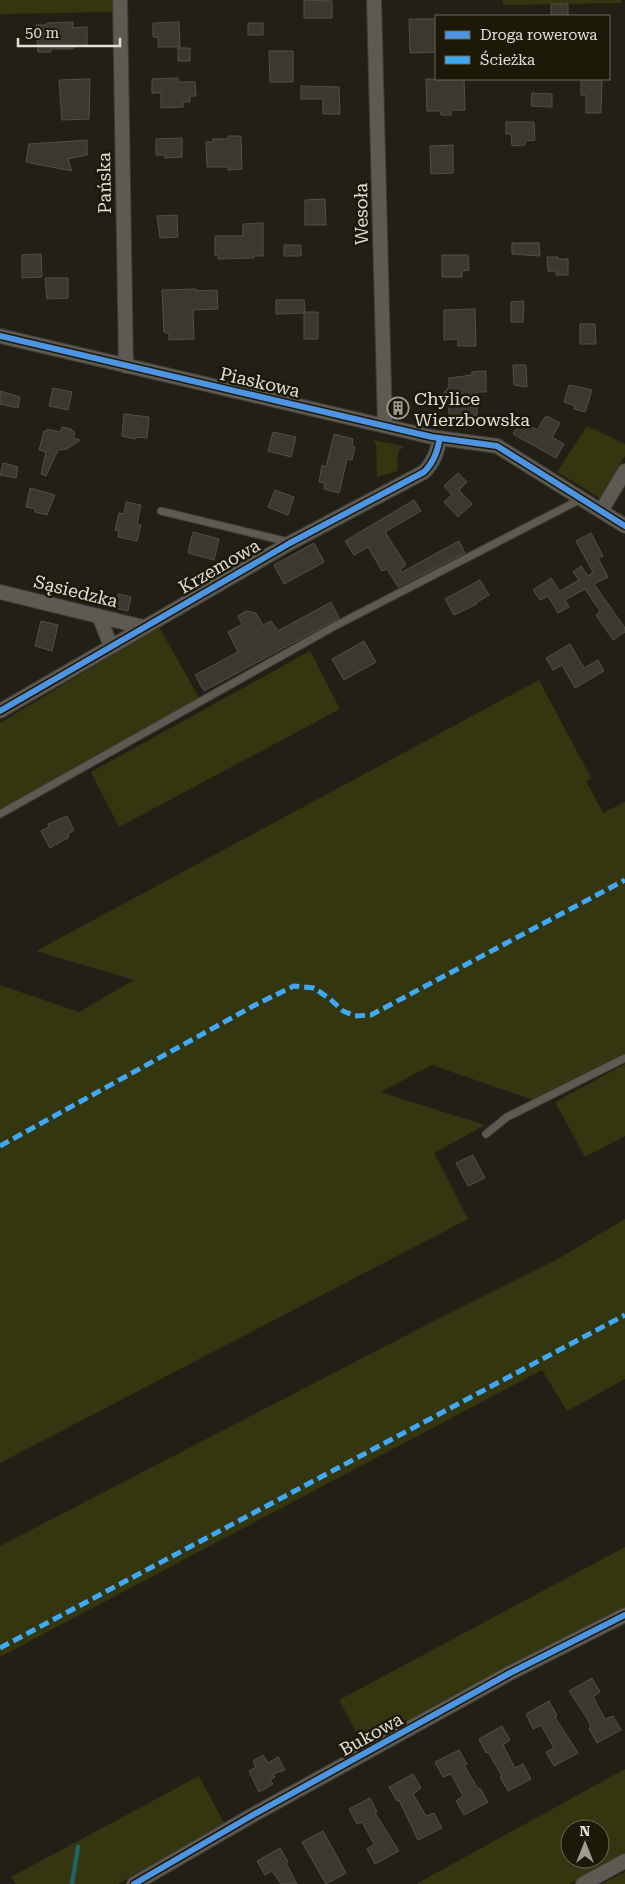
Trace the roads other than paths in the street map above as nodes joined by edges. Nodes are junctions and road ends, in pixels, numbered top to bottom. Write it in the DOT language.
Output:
graph roads {
  1 [pos="120,0"];
  2 [pos="374,0"];
  3 [pos="0,336"];
  4 [pos="126,366"];
  5 [pos="385,426"];
  6 [pos="440,438"];
  7 [pos="625,471"];
  8 [pos="581,499"];
  9 [pos="161,511"];
  10 [pos="601,512"];
  11 [pos="625,526"];
  12 [pos="290,543"];
  13 [pos="0,592"];
  14 [pos="99,616"];
  15 [pos="143,627"];
  16 [pos="111,646"];
  17 [pos="0,712"];
  18 [pos="0,814"];
  19 [pos="625,1058"];
  20 [pos="486,1134"];
  21 [pos="625,1615"];
  22 [pos="625,1861"];
  23 [pos="134,1884"];
  24 [pos="583,1884"];
  1 -- 4 [label="street, Pańska"];
  2 -- 5 [label="street, Wesoła"];
  3 -- 4 [label="street, Piaskowa"];
  4 -- 5 [label="street, Piaskowa"];
  5 -- 6 [label="street, Piaskowa"];
  6 -- 8 [label="street, Piaskowa"];
  6 -- 12 [label="street, Krzemowa"];
  7 -- 10 [label="street"];
  8 -- 10 [label="street, Piaskowa"];
  8 -- 18 [label="lane"];
  9 -- 12 [label="lane"];
  10 -- 11 [label="street, Piaskowa"];
  12 -- 15 [label="street, Krzemowa"];
  13 -- 14 [label="street, Sąsiedzka"];
  14 -- 15 [label="street, Sąsiedzka"];
  14 -- 16 [label="street"];
  15 -- 16 [label="street, Krzemowa"];
  16 -- 17 [label="street, Krzemowa"];
  19 -- 20 [label="lane"];
  21 -- 23 [label="street, Bukowa"];
  22 -- 24 [label="street"];
}
